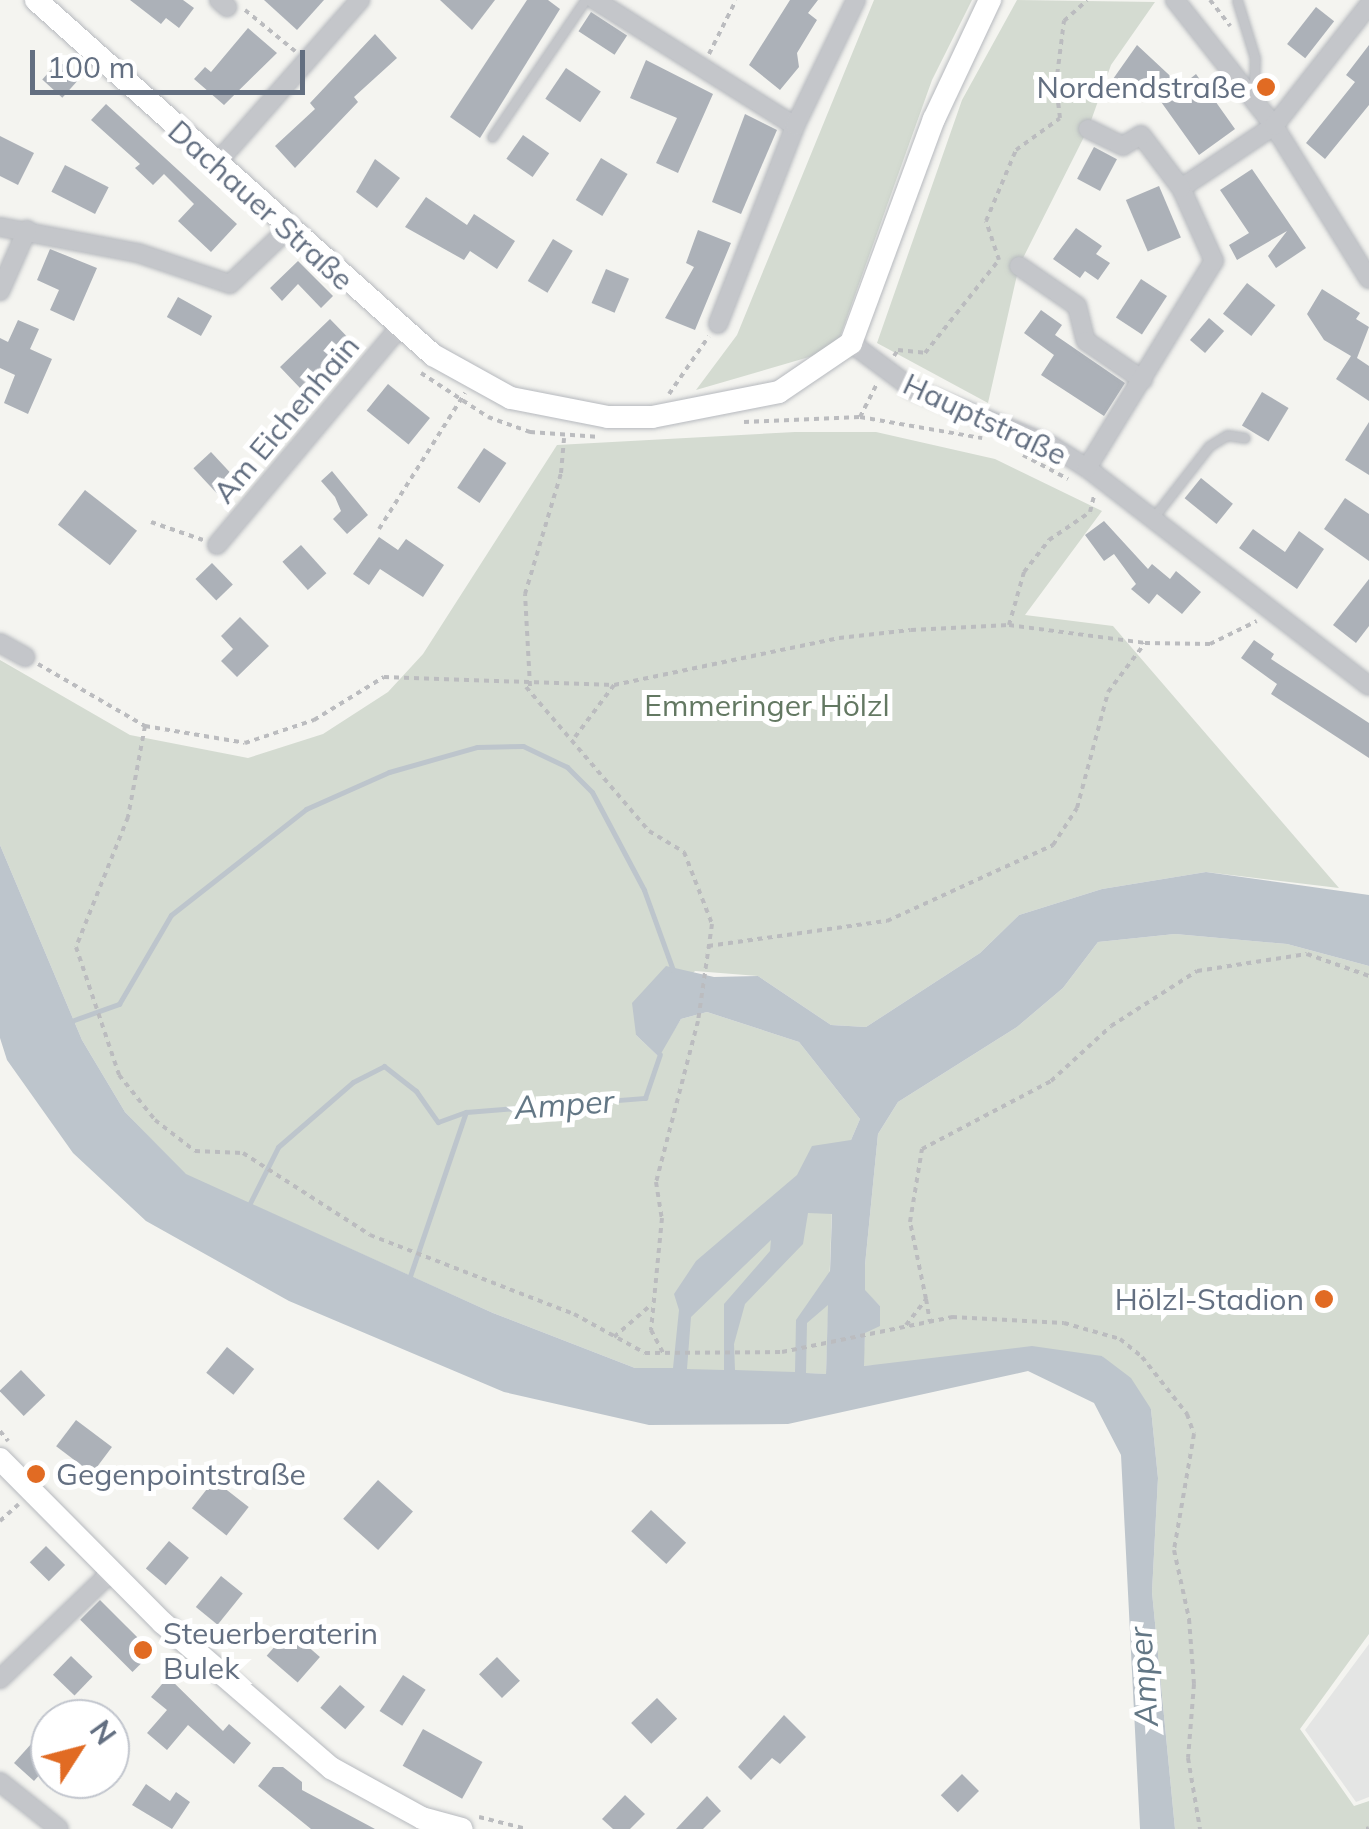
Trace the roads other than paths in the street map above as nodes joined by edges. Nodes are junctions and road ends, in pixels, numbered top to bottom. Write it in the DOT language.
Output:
graph roads {
  1 [pos="36,0"];
  2 [pos="360,0"];
  3 [pos="585,0"];
  4 [pos="595,0"];
  5 [pos="856,0"];
  6 [pos="990,0"];
  7 [pos="1175,0"];
  8 [pos="1237,0"];
  9 [pos="1369,5"];
  10 [pos="1246,91"];
  11 [pos="795,126"];
  12 [pos="1274,126"];
  13 [pos="1088,128"];
  14 [pos="492,137"];
  15 [pos="215,165"];
  16 [pos="1180,188"];
  17 [pos="0,227"];
  18 [pos="288,229"];
  19 [pos="27,230"];
  20 [pos="1019,266"];
  21 [pos="1369,279"];
  22 [pos="0,291"];
  23 [pos="718,324"];
  24 [pos="398,328"];
  25 [pos="850,342"];
  26 [pos="1143,380"];
  27 [pos="1244,438"];
  28 [pos="1087,468"];
  29 [pos="1152,518"];
  30 [pos="217,545"];
  31 [pos="0,644"];
  32 [pos="26,657"];
  33 [pos="1369,686"];
  34 [pos="5,1452"];
  35 [pos="110,1573"];
  36 [pos="0,1679"];
  37 [pos="0,1782"];
  38 [pos="460,1823"];
  39 [pos="419,1824"];
  40 [pos="59,1829"];
  1 -- 15 [label="street, Dachauer Straße"];
  2 -- 15 [label="street"];
  3 -- 14 [label="lane"];
  4 -- 11 [label="street"];
  5 -- 11 [label="street"];
  6 -- 25 [label="street"];
  7 -- 10 [label="street"];
  8 -- 10 [label="lane"];
  9 -- 12 [label="street"];
  10 -- 12 [label="street"];
  11 -- 23 [label="street"];
  12 -- 16 [label="street"];
  12 -- 21 [label="street"];
  13 -- 16 [label="street"];
  15 -- 18 [label="street, Dachauer Straße"];
  16 -- 26 [label="street"];
  17 -- 19 [label="street"];
  18 -- 19 [label="street"];
  18 -- 24 [label="street, Dachauer Straße"];
  19 -- 22 [label="street"];
  20 -- 26 [label="street"];
  24 -- 25 [label="street"];
  24 -- 30 [label="street, Am Eichenhain"];
  25 -- 28 [label="street, Hauptstraße"];
  26 -- 28 [label="street"];
  27 -- 29 [label="lane"];
  28 -- 29 [label="street, Hauptstraße"];
  29 -- 33 [label="street, Hauptstraße"];
  31 -- 32 [label="street"];
  34 -- 35 [label="street"];
  35 -- 36 [label="street"];
  35 -- 39 [label="street"];
  37 -- 40 [label="street"];
  38 -- 39 [label="street"];
}
